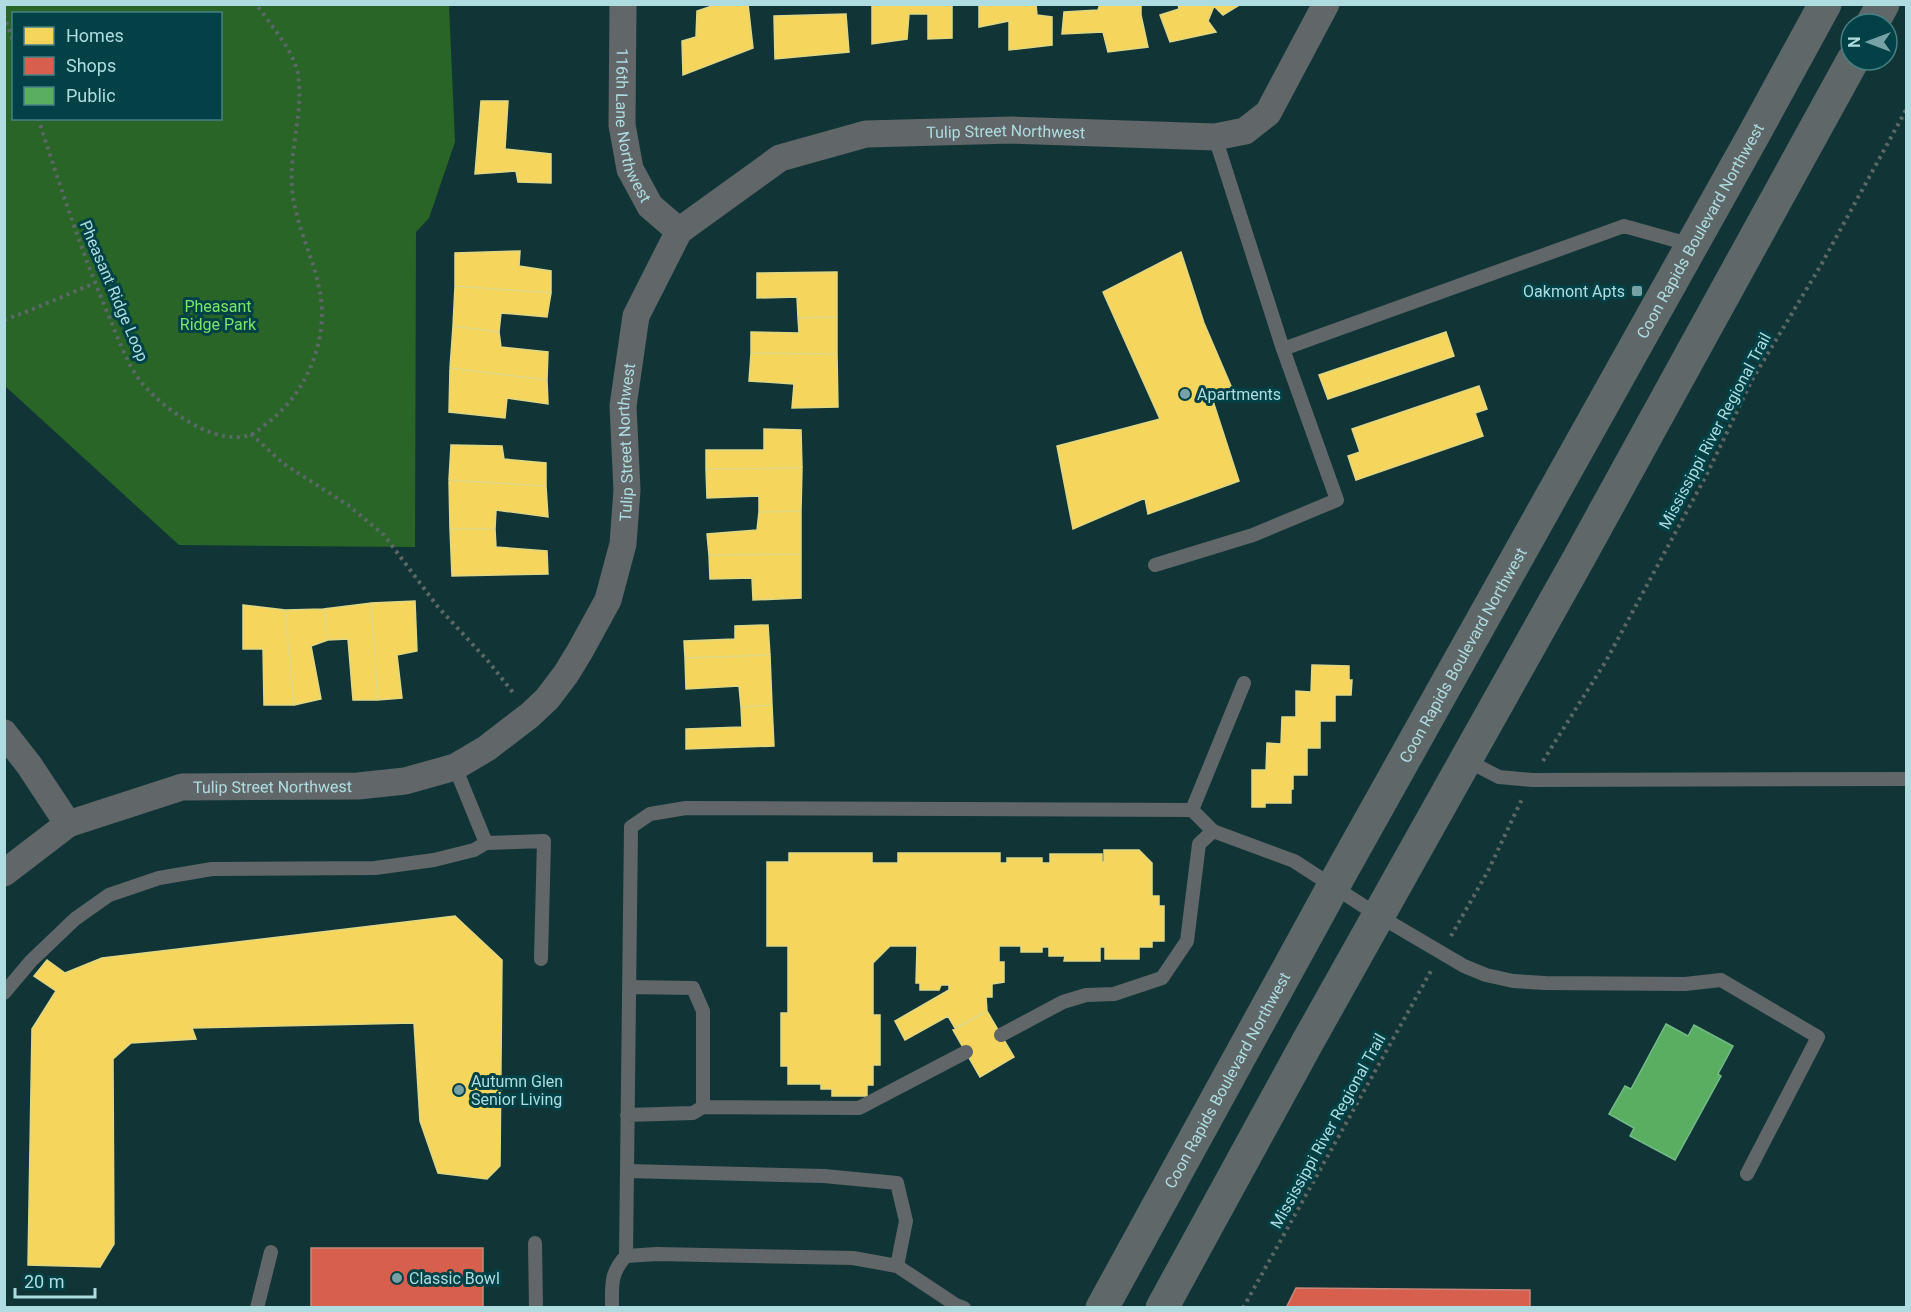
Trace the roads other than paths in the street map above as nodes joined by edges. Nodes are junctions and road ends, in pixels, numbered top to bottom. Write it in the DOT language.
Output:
graph roads {
  1 [pos="623,4"];
  2 [pos="1326,4"];
  3 [pos="1825,4"];
  4 [pos="1846,72"];
  5 [pos="1215,137"];
  6 [pos="679,231"];
  7 [pos="1692,245"];
  8 [pos="1283,349"];
  9 [pos="1155,565"];
  10 [pos="1244,683"];
  11 [pos="4,733"];
  12 [pos="1466,760"];
  13 [pos="455,767"];
  14 [pos="1906,779"];
  15 [pos="1192,810"];
  16 [pos="68,824"];
  17 [pos="1213,831"];
  18 [pos="486,843"];
  19 [pos="4,873"];
  20 [pos="1334,885"];
  21 [pos="1379,916"];
  22 [pos="541,959"];
  23 [pos="629,987"];
  24 [pos="4,993"];
  25 [pos="1001,1035"];
  26 [pos="966,1053"];
  27 [pos="704,1107"];
  28 [pos="627,1115"];
  29 [pos="627,1172"];
  30 [pos="1747,1174"];
  31 [pos="535,1243"];
  32 [pos="271,1252"];
  33 [pos="626,1256"];
  34 [pos="897,1266"];
  35 [pos="958,1307"];
  36 [pos="257,1308"];
  37 [pos="536,1308"];
  38 [pos="612,1308"];
  39 [pos="1102,1308"];
  40 [pos="1162,1308"];
  1 -- 6 [label="street, 116th Lane Northwest"];
  2 -- 5 [label="street, Tulip Street Northwest"];
  3 -- 7 [label="main road, Coon Rapids Boulevard Northwest"];
  4 -- 12 [label="main road"];
  5 -- 6 [label="street, Tulip Street Northwest"];
  5 -- 8 [label="lane"];
  6 -- 13 [label="street, Tulip Street Northwest"];
  7 -- 8 [label="lane"];
  7 -- 20 [label="main road, Coon Rapids Boulevard Northwest"];
  8 -- 9 [label="lane"];
  10 -- 15 [label="lane"];
  11 -- 16 [label="street"];
  12 -- 14 [label="lane"];
  12 -- 21 [label="main road"];
  13 -- 16 [label="street, Tulip Street Northwest"];
  13 -- 18 [label="lane"];
  15 -- 17 [label="lane"];
  15 -- 23 [label="lane"];
  16 -- 19 [label="street, Tulip Street Northwest"];
  17 -- 20 [label="lane"];
  17 -- 25 [label="lane"];
  18 -- 22 [label="lane"];
  18 -- 24 [label="lane"];
  20 -- 21 [label="lane"];
  20 -- 39 [label="main road, Coon Rapids Boulevard Northwest"];
  21 -- 30 [label="lane"];
  21 -- 40 [label="main road"];
  23 -- 27 [label="lane"];
  23 -- 28 [label="lane"];
  26 -- 27 [label="lane"];
  27 -- 28 [label="lane"];
  28 -- 29 [label="lane"];
  29 -- 33 [label="lane"];
  29 -- 34 [label="lane"];
  31 -- 37 [label="lane"];
  32 -- 36 [label="lane"];
  33 -- 34 [label="lane"];
  33 -- 38 [label="lane"];
  34 -- 35 [label="lane"];
}
